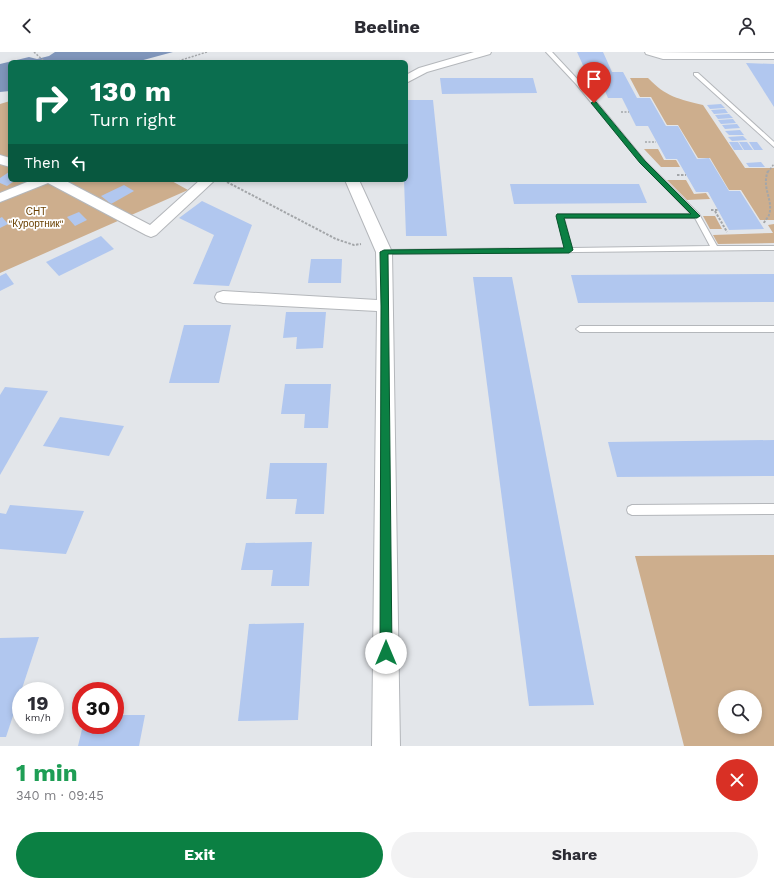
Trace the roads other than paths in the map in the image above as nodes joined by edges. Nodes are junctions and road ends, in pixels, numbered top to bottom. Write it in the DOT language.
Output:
graph roads {
  1 [pos="486,52"];
  2 [pos="549,52"];
  3 [pos="650,52"];
  4 [pos="774,56"];
  5 [pos="696,74"];
  6 [pos="408,79"];
  7 [pos="774,145"];
  8 [pos="39,182"];
  9 [pos="57,182"];
  10 [pos="206,182"];
  11 [pos="353,182"];
  12 [pos="0,198"];
  13 [pos="697,216"];
  14 [pos="382,248"];
  15 [pos="774,248"];
  16 [pos="715,249"];
  17 [pos="569,250"];
  18 [pos="223,297"];
  19 [pos="385,306"];
  20 [pos="580,329"];
  21 [pos="774,329"];
  22 [pos="774,509"];
  23 [pos="632,510"];
  24 [pos="386,746"];
  1 -- 6 [label="street"];
  2 -- 13 [label="lane"];
  3 -- 4 [label="street"];
  5 -- 7 [label="lane"];
  8 -- 12 [label="street"];
  9 -- 10 [label="street"];
  11 -- 14 [label="street"];
  13 -- 16 [label="lane"];
  13 -- 17 [label="lane"];
  14 -- 17 [label="lane"];
  14 -- 19 [label="street"];
  15 -- 16 [label="lane"];
  16 -- 17 [label="lane"];
  18 -- 19 [label="street"];
  19 -- 24 [label="street"];
  20 -- 21 [label="lane"];
  22 -- 23 [label="lane"];
}
